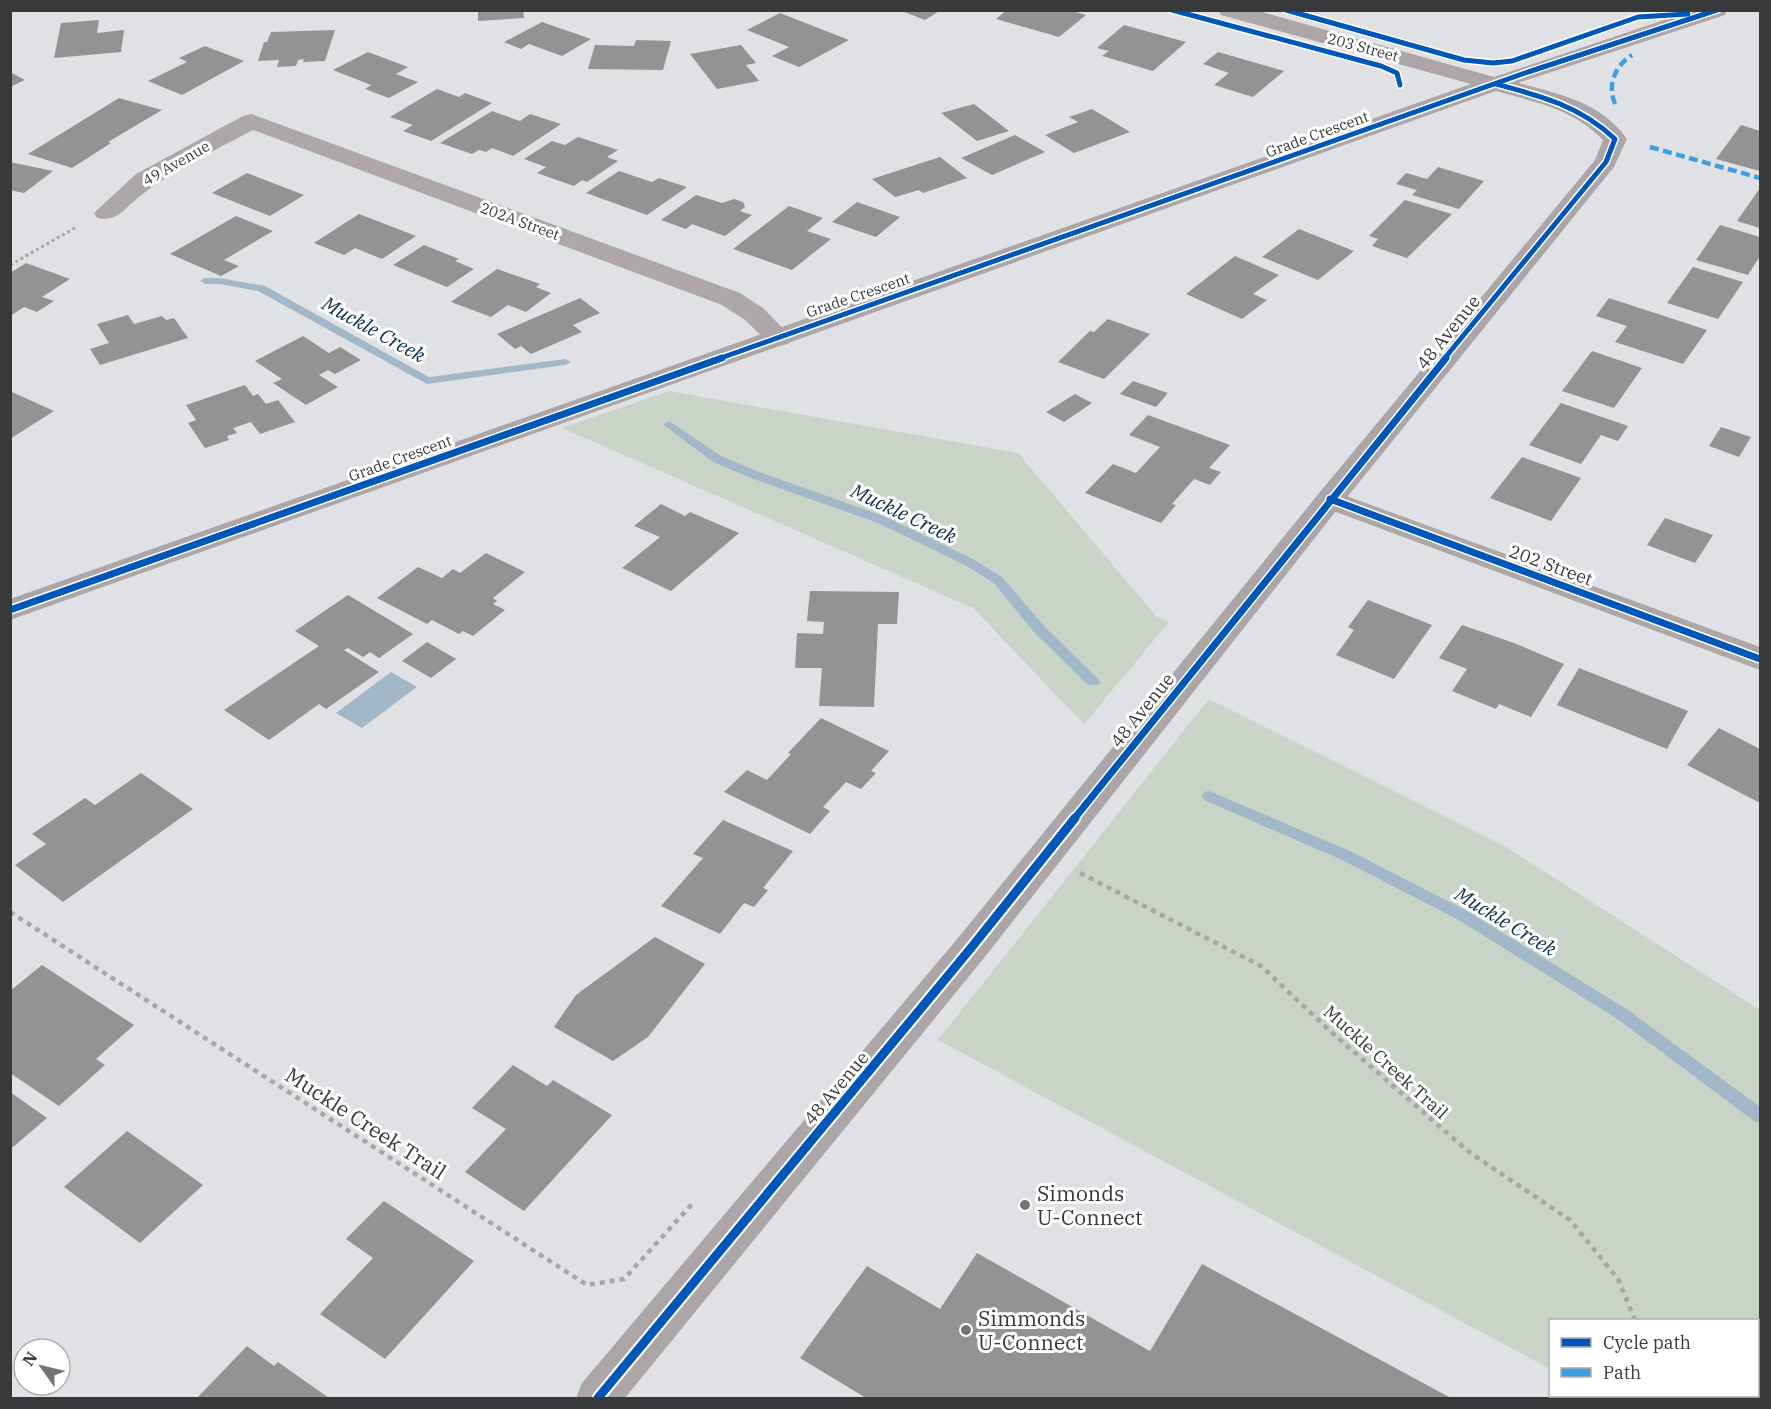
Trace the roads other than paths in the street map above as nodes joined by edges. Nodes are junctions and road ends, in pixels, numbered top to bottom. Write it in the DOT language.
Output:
graph roads {
  1 [pos="1228,10"];
  2 [pos="1717,10"];
  3 [pos="1496,84"];
  4 [pos="251,121"];
  5 [pos="105,213"];
  6 [pos="778,338"];
  7 [pos="1330,499"];
  8 [pos="10,610"];
  9 [pos="1761,659"];
  10 [pos="598,1398"];
  1 -- 3 [label="street, 203 Street"];
  2 -- 3 [label="street, Grade Crescent"];
  3 -- 6 [label="street, Grade Crescent"];
  3 -- 7 [label="street, 48 Avenue"];
  4 -- 5 [label="street, 49 Avenue"];
  4 -- 6 [label="street, 202A Street"];
  6 -- 8 [label="street, Grade Crescent"];
  7 -- 9 [label="street, 202 Street"];
  7 -- 10 [label="street, 48 Avenue"];
}
